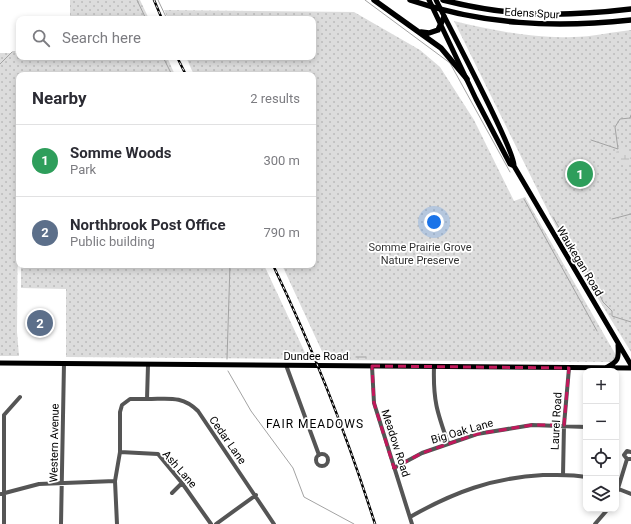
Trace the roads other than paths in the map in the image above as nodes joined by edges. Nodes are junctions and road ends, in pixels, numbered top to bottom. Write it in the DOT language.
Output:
graph roads {
  1 [pos="374,0"];
  2 [pos="410,0"];
  3 [pos="429,0"];
  4 [pos="436,0"];
  5 [pos="443,0"];
  6 [pos="631,9"];
  7 [pos="444,17"];
  8 [pos="631,20"];
  9 [pos="442,24"];
  10 [pos="419,31"];
  11 [pos="467,79"];
  12 [pos="514,166"];
  13 [pos="618,344"];
  14 [pos="0,363"];
  15 [pos="64,363"];
  16 [pos="148,365"];
  17 [pos="631,365"];
  18 [pos="286,366"];
  19 [pos="372,366"];
  20 [pos="434,367"];
  21 [pos="569,368"];
  22 [pos="583,368"];
  23 [pos="606,368"];
  24 [pos="619,368"];
  25 [pos="631,368"];
  26 [pos="20,397"];
  27 [pos="148,399"];
  28 [pos="564,426"];
  29 [pos="583,427"];
  30 [pos="448,442"];
  31 [pos="120,452"];
  32 [pos="631,452"];
  33 [pos="319,455"];
  34 [pos="629,459"];
  35 [pos="394,468"];
  36 [pos="563,474"];
  37 [pos="583,477"];
  38 [pos="115,481"];
  39 [pos="62,483"];
  40 [pos="182,483"];
  41 [pos="619,483"];
  42 [pos="619,489"];
  43 [pos="172,493"];
  44 [pos="1,494"];
  45 [pos="631,494"];
  46 [pos="256,495"];
  47 [pos="605,512"];
  48 [pos="410,517"];
  49 [pos="4,524"];
  50 [pos="61,524"];
  51 [pos="117,524"];
  52 [pos="211,524"];
  53 [pos="216,524"];
  54 [pos="274,524"];
  55 [pos="412,524"];
  56 [pos="595,524"];
  1 -- 10 [label="highway"];
  2 -- 8 [label="highway, Edens Spur"];
  3 -- 9 [label="main road, Waukegan Road"];
  4 -- 7 [label="main road, Waukegan Road"];
  5 -- 6 [label="highway, Edens Spur"];
  7 -- 9 [label="highway"];
  7 -- 12 [label="main road, Waukegan Road"];
  9 -- 10 [label="highway"];
  9 -- 11 [label="main road, Waukegan Road"];
  10 -- 11 [label="highway"];
  11 -- 12 [label="main road, Waukegan Road"];
  12 -- 13 [label="main road, Waukegan Road"];
  13 -- 17 [label="main road, Waukegan Road"];
  13 -- 23 [label="main road"];
  14 -- 15 [label="main road, Dundee Road"];
  15 -- 16 [label="main road, Dundee Road"];
  15 -- 39 [label="street, Western Avenue"];
  16 -- 18 [label="main road, Dundee Road"];
  16 -- 27 [label="street"];
  18 -- 19 [label="main road, Dundee Road"];
  18 -- 33 [label="street"];
  19 -- 20 [label="main road, Dundee Road"];
  19 -- 35 [label="street, Meadow Road"];
  20 -- 21 [label="main road, Dundee Road"];
  20 -- 30 [label="street"];
  21 -- 22 [label="main road, Dundee Road"];
  21 -- 28 [label="street, Laurel Road"];
  24 -- 25 [label="main road, Dundee Road"];
  26 -- 44 [label="street"];
  27 -- 31 [label="street"];
  27 -- 46 [label="street, Cedar Lane"];
  28 -- 29 [label="street, Big Oak Lane"];
  28 -- 30 [label="street, Big Oak Lane"];
  28 -- 36 [label="street, Laurel Road"];
  30 -- 35 [label="street, Big Oak Lane"];
  31 -- 38 [label="street"];
  31 -- 40 [label="street, Ash Lane"];
  32 -- 34 [label="street"];
  34 -- 41 [label="street"];
  35 -- 48 [label="street, Meadow Road"];
  36 -- 37 [label="street"];
  36 -- 48 [label="street"];
  38 -- 39 [label="street"];
  38 -- 51 [label="street"];
  39 -- 44 [label="street"];
  39 -- 50 [label="street, Western Avenue"];
  40 -- 43 [label="street"];
  40 -- 52 [label="street, Ash Lane"];
  42 -- 45 [label="street"];
  44 -- 49 [label="street"];
  46 -- 53 [label="street"];
  46 -- 54 [label="street, Cedar Lane"];
  47 -- 56 [label="street"];
  48 -- 55 [label="street, Meadow Road"];
}
